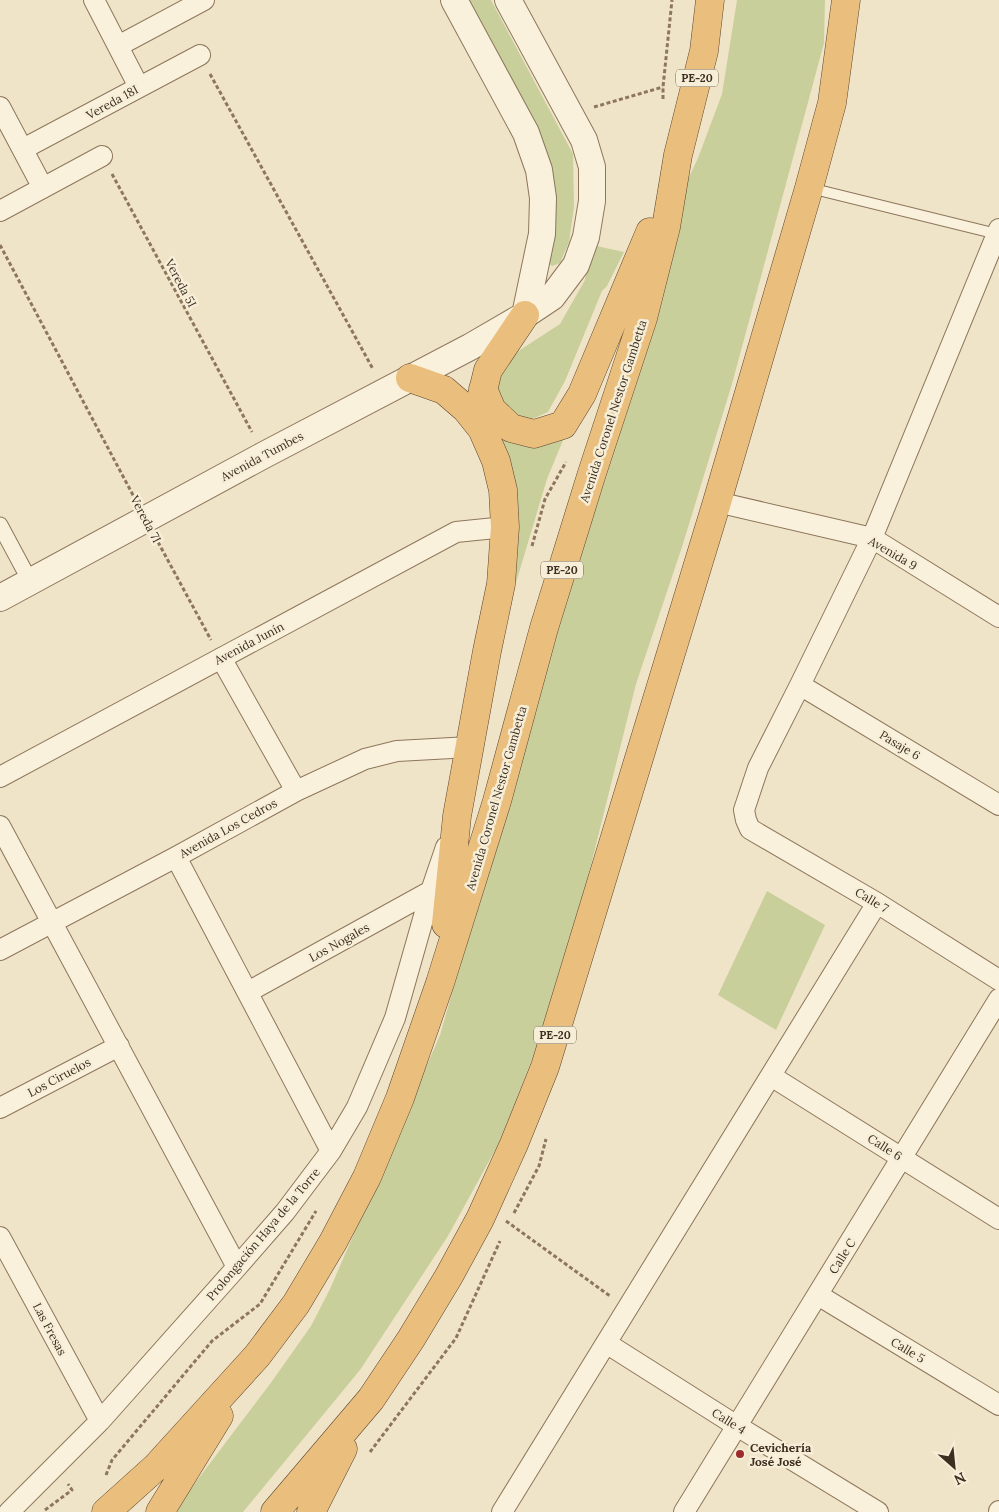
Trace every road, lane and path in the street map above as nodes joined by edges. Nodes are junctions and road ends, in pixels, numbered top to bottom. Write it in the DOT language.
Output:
graph roads {
  1 [pos="94,0"];
  2 [pos="204,0"];
  3 [pos="454,0"];
  4 [pos="508,0"];
  5 [pos="710,0"];
  6 [pos="846,0"];
  7 [pos="118,46"];
  8 [pos="200,56"];
  9 [pos="140,87"];
  10 [pos="663,87"];
  11 [pos="0,107"];
  12 [pos="570,114"];
  13 [pos="23,149"];
  14 [pos="678,155"];
  15 [pos="102,156"];
  16 [pos="43,188"];
  17 [pos="809,188"];
  18 [pos="0,211"];
  19 [pos="998,231"];
  20 [pos="0,245"];
  21 [pos="525,315"];
  22 [pos="410,378"];
  23 [pos="483,389"];
  24 [pos="385,392"];
  25 [pos="475,421"];
  26 [pos="264,455"];
  27 [pos="717,502"];
  28 [pos="145,519"];
  29 [pos="0,525"];
  30 [pos="505,527"];
  31 [pos="872,538"];
  32 [pos="30,581"];
  33 [pos="0,598"];
  34 [pos="999,617"];
  35 [pos="221,658"];
  36 [pos="800,685"];
  37 [pos="470,748"];
  38 [pos="0,777"];
  39 [pos="296,791"];
  40 [pos="999,804"];
  41 [pos="457,816"];
  42 [pos="0,826"];
  43 [pos="176,857"];
  44 [pos="431,891"];
  45 [pos="877,903"];
  46 [pos="52,922"];
  47 [pos="0,950"];
  48 [pos="999,980"];
  49 [pos="440,983"];
  50 [pos="248,992"];
  51 [pos="999,999"];
  52 [pos="119,1046"];
  53 [pos="771,1076"];
  54 [pos="0,1108"];
  55 [pos="331,1151"];
  56 [pos="902,1158"];
  57 [pos="484,1208"];
  58 [pos="999,1219"];
  59 [pos="0,1237"];
  60 [pos="237,1267"];
  61 [pos="818,1295"];
  62 [pos="627,1308"];
  63 [pos="606,1343"];
  64 [pos="257,1356"];
  65 [pos="371,1399"];
  66 [pos="999,1405"];
  67 [pos="100,1421"];
  68 [pos="738,1426"];
  69 [pos="9,1512"];
  70 [pos="106,1512"];
  71 [pos="160,1512"];
  72 [pos="274,1512"];
  73 [pos="311,1512"];
  74 [pos="502,1512"];
  75 [pos="684,1512"];
  76 [pos="878,1512"];
  1 -- 7 [label="street"];
  2 -- 7 [label="street"];
  3 -- 21 [label="street"];
  4 -- 12 [label="street, Avenida Tumbes"];
  5 -- 14 [label="highway, Avenida Coronel Nestor Gambetta / PE-20"];
  6 -- 17 [label="highway, PE-20"];
  7 -- 9 [label="street"];
  8 -- 9 [label="street, Vereda 18I"];
  8 -- 24 [label="path"];
  9 -- 13 [label="street, Vereda 18I"];
  10 -- 12 [label="path"];
  11 -- 13 [label="street"];
  12 -- 21 [label="street, Avenida Tumbes"];
  13 -- 16 [label="street"];
  14 -- 23 [label="highway"];
  14 -- 49 [label="highway, Avenida Coronel Nestor Gambetta / PE-20"];
  15 -- 16 [label="street"];
  15 -- 26 [label="path, Vereda 5I"];
  16 -- 18 [label="street"];
  17 -- 19 [label="lane"];
  17 -- 27 [label="highway, PE-20"];
  19 -- 31 [label="street"];
  20 -- 28 [label="path, Vereda 7I"];
  21 -- 22 [label="street, Avenida Tumbes"];
  21 -- 23 [label="highway"];
  22 -- 24 [label="street, Avenida Tumbes"];
  22 -- 25 [label="highway"];
  23 -- 25 [label="highway"];
  24 -- 26 [label="street, Avenida Tumbes"];
  25 -- 30 [label="highway"];
  26 -- 28 [label="street, Avenida Tumbes"];
  27 -- 31 [label="street, Avenida 9"];
  27 -- 57 [label="highway, PE-20"];
  28 -- 32 [label="street, Avenida Tumbes"];
  28 -- 35 [label="path, Vereda 7I"];
  29 -- 32 [label="street"];
  30 -- 35 [label="street, Avenida Junín"];
  30 -- 37 [label="highway"];
  31 -- 34 [label="street, Avenida 9"];
  31 -- 36 [label="street"];
  32 -- 33 [label="street, Avenida Tumbes"];
  35 -- 38 [label="street, Avenida Junín"];
  35 -- 39 [label="street"];
  36 -- 40 [label="street, Pasaje 6"];
  36 -- 45 [label="street, Calle 7"];
  37 -- 39 [label="street, Avenida Los Cedros"];
  37 -- 41 [label="highway"];
  39 -- 43 [label="street, Avenida Los Cedros"];
  41 -- 44 [label="street, Prolongación Haya de la Torre"];
  41 -- 49 [label="highway"];
  42 -- 46 [label="street"];
  43 -- 46 [label="street, Avenida Los Cedros"];
  43 -- 50 [label="street"];
  44 -- 50 [label="street, Los Nogales"];
  44 -- 55 [label="street, Prolongación Haya de la Torre"];
  45 -- 48 [label="street, Calle 7"];
  45 -- 53 [label="street"];
  46 -- 47 [label="street, Avenida Los Cedros"];
  46 -- 52 [label="street"];
  49 -- 64 [label="highway, Avenida Coronel Nestor Gambetta / PE-20"];
  50 -- 55 [label="street"];
  51 -- 56 [label="street, Calle C"];
  52 -- 54 [label="street, Los Ciruelos"];
  52 -- 60 [label="street"];
  53 -- 56 [label="street, Calle 6"];
  53 -- 62 [label="street"];
  55 -- 60 [label="street, Prolongación Haya de la Torre"];
  56 -- 58 [label="street, Calle 6"];
  56 -- 61 [label="street, Calle C"];
  57 -- 62 [label="path"];
  57 -- 65 [label="highway, PE-20"];
  59 -- 67 [label="street, Las Fresas"];
  60 -- 67 [label="street, Prolongación Haya de la Torre"];
  61 -- 66 [label="street, Calle 5"];
  61 -- 68 [label="street, Calle C"];
  62 -- 63 [label="street"];
  63 -- 68 [label="street, Calle 4"];
  63 -- 74 [label="street"];
  64 -- 70 [label="highway, Avenida Coronel Nestor Gambetta / PE-20"];
  64 -- 71 [label="highway"];
  65 -- 72 [label="highway, PE-20"];
  65 -- 73 [label="highway"];
  67 -- 69 [label="street, Prolongación Haya de la Torre"];
  68 -- 75 [label="street, Calle C"];
  68 -- 76 [label="street, Calle 4"];
}
